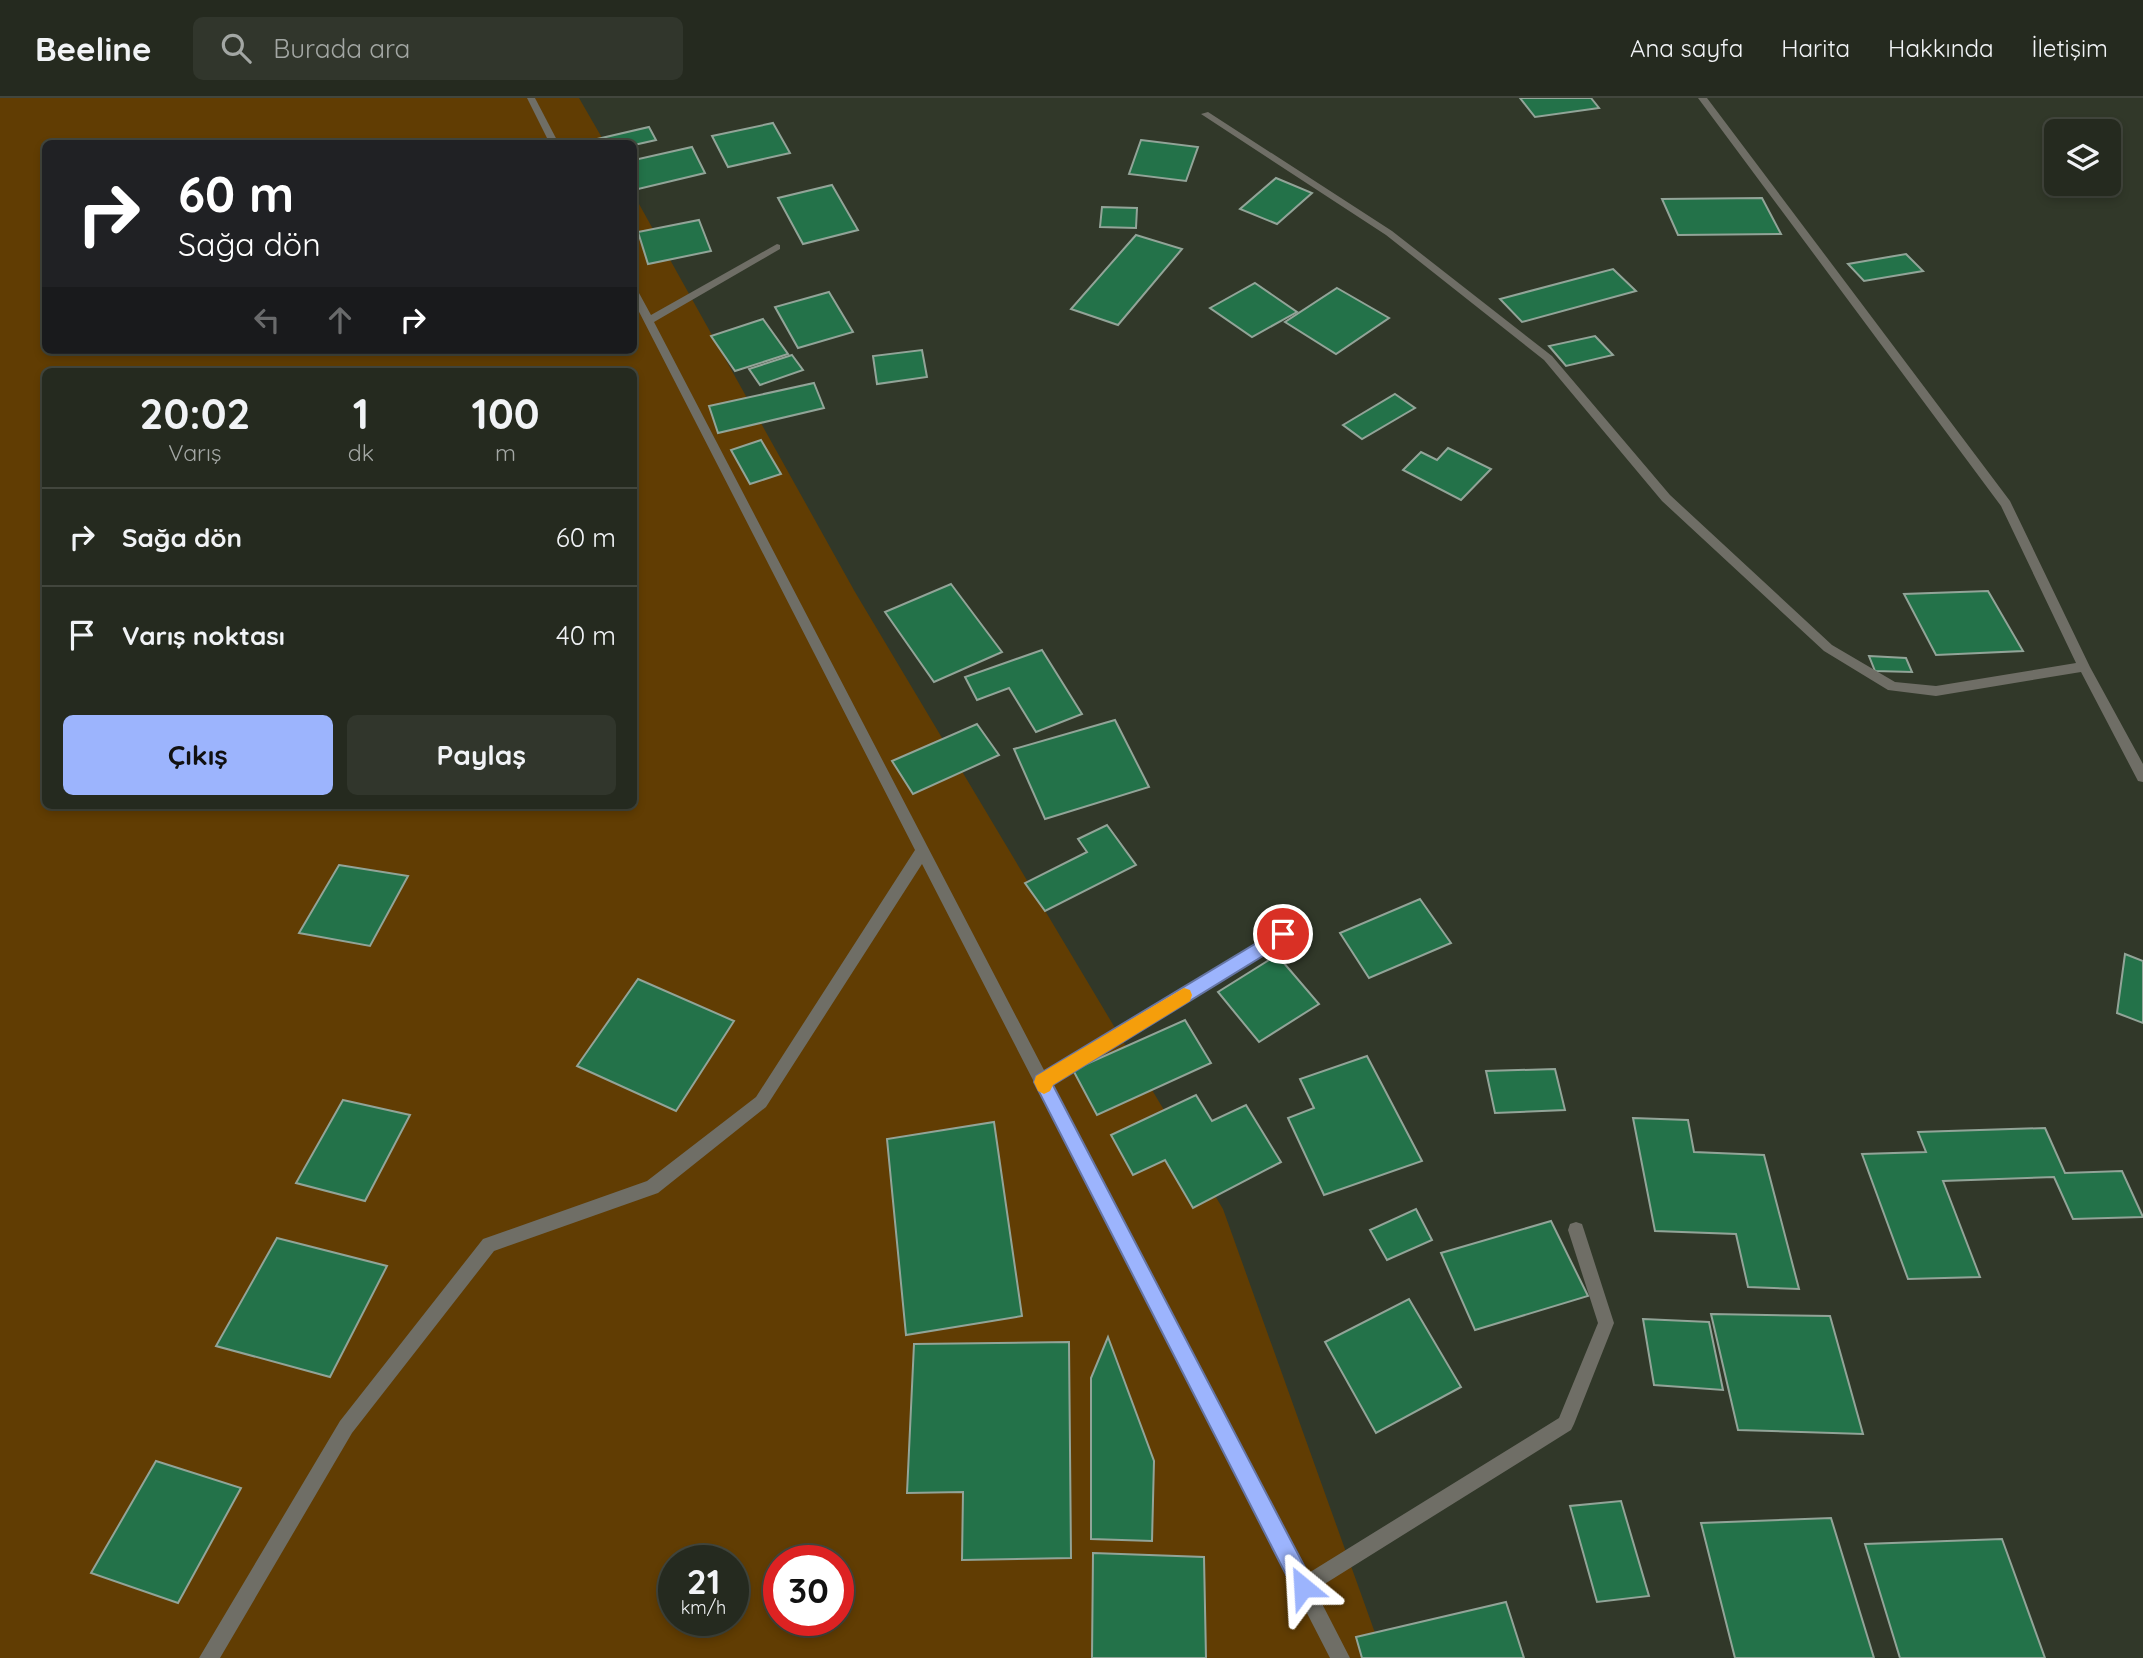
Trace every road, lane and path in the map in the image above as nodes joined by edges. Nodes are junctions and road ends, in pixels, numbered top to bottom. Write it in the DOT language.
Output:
graph roads {
  1 [pos="531,98"];
  2 [pos="1702,98"];
  3 [pos="1205,114"];
  4 [pos="553,140"];
  5 [pos="777,247"];
  6 [pos="637,299"];
  7 [pos="648,321"];
  8 [pos="2084,667"];
  9 [pos="2143,777"];
  10 [pos="923,850"];
  11 [pos="1283,934"];
  12 [pos="1042,1082"];
  13 [pos="1576,1230"];
  14 [pos="1303,1587"];
  15 [pos="209,1658"];
  16 [pos="1340,1658"];
  1 -- 4 [label="street"];
  2 -- 8 [label="street"];
  3 -- 8 [label="street"];
  5 -- 7 [label="street"];
  6 -- 7 [label="street"];
  7 -- 10 [label="street"];
  8 -- 9 [label="street"];
  10 -- 12 [label="street"];
  10 -- 15 [label="street"];
  11 -- 12 [label="street"];
  12 -- 14 [label="street"];
  13 -- 14 [label="street"];
  14 -- 16 [label="street"];
}
